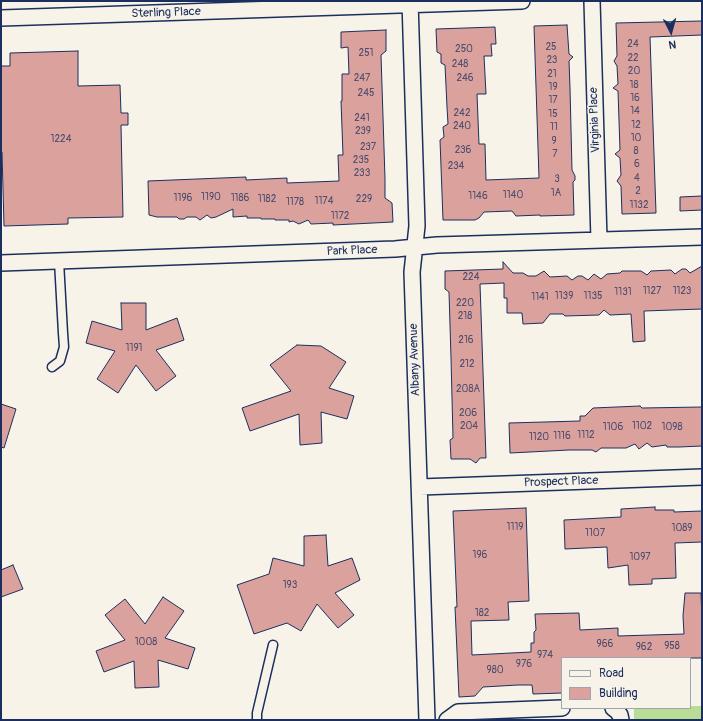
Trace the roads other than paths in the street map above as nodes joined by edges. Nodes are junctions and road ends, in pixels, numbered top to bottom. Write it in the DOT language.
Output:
graph roads {
  1 [pos="522,1"];
  2 [pos="592,1"];
  3 [pos="410,3"];
  4 [pos="1,18"];
  5 [pos="702,236"];
  6 [pos="599,240"];
  7 [pos="415,247"];
  8 [pos="59,261"];
  9 [pos="1,262"];
  10 [pos="52,367"];
  11 [pos="702,477"];
  12 [pos="420,487"];
  13 [pos="273,645"];
  14 [pos="561,708"];
  15 [pos="614,709"];
  16 [pos="257,720"];
  17 [pos="427,720"];
  18 [pos="447,720"];
  19 [pos="621,720"];
  1 -- 3 [label="street, Sterling Place"];
  2 -- 6 [label="street, Virginia Place"];
  3 -- 4 [label="street, Sterling Place"];
  3 -- 7 [label="street, Albany Avenue"];
  5 -- 6 [label="street, Park Place"];
  6 -- 7 [label="street, Park Place"];
  7 -- 8 [label="street, Park Place"];
  7 -- 12 [label="street, Albany Avenue"];
  8 -- 9 [label="street, Park Place"];
  8 -- 10 [label="lane"];
  11 -- 12 [label="street, Prospect Place"];
  12 -- 17 [label="street, Albany Avenue"];
  13 -- 16 [label="lane"];
  14 -- 18 [label="street"];
  15 -- 19 [label="street"];
}
